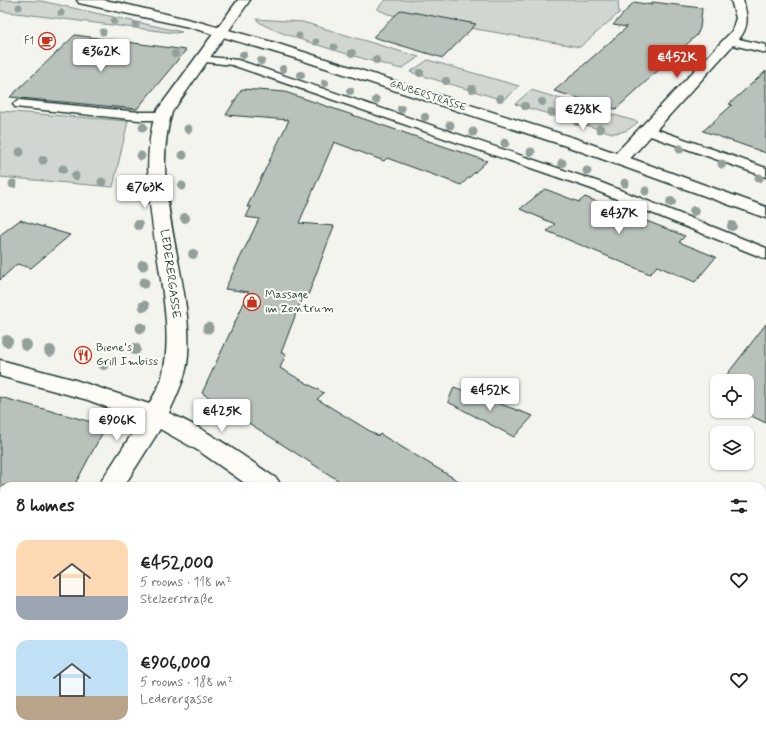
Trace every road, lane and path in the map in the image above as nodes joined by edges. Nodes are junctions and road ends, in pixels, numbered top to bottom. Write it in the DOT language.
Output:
graph roads {
  1 [pos="83,0"];
  2 [pos="244,0"];
  3 [pos="737,0"];
  4 [pos="221,32"];
  5 [pos="731,41"];
  6 [pos="766,49"];
  7 [pos="201,59"];
  8 [pos="20,104"];
  9 [pos="163,116"];
  10 [pos="647,130"];
  11 [pos="621,158"];
  12 [pos="766,173"];
  13 [pos="766,212"];
  14 [pos="766,254"];
  15 [pos="0,368"];
  16 [pos="155,417"];
  17 [pos="114,482"];
  18 [pos="262,482"];
  1 -- 4 [label="street, GRUBERSTRASSE"];
  2 -- 4 [label="street, LEDERERGASSE"];
  3 -- 5 [label="street"];
  4 -- 7 [label="street, LEDERERGASSE"];
  4 -- 11 [label="street, GRUBERSTRASSE"];
  5 -- 6 [label="street"];
  5 -- 10 [label="street"];
  7 -- 9 [label="street, LEDERERGASSE"];
  7 -- 14 [label="lane"];
  8 -- 9 [label="lane"];
  9 -- 16 [label="street, LEDERERGASSE"];
  10 -- 11 [label="street"];
  10 -- 12 [label="lane"];
  11 -- 13 [label="street, GRUBERSTRASSE"];
  15 -- 16 [label="street"];
  16 -- 17 [label="street, LEDERERGASSE"];
  16 -- 18 [label="street"];
}
